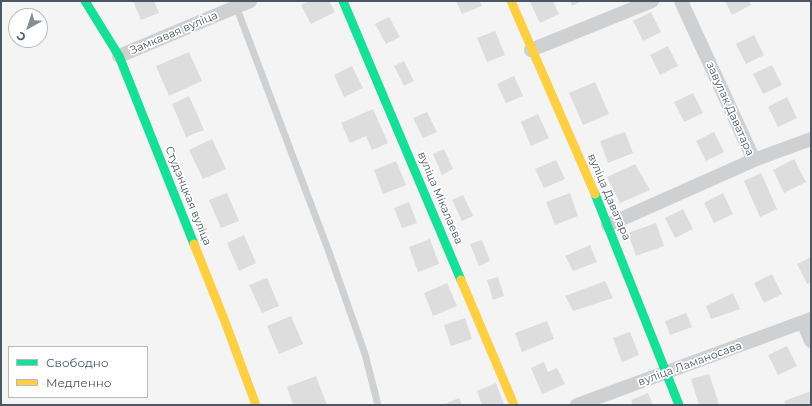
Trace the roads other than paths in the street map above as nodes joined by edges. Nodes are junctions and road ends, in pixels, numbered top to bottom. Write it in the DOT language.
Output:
graph roads {
  1 [pos="86,1"];
  2 [pos="250,1"];
  3 [pos="343,1"];
  4 [pos="511,1"];
  5 [pos="652,1"];
  6 [pos="681,1"];
  7 [pos="236,4"];
  8 [pos="531,50"];
  9 [pos="119,56"];
  10 [pos="811,139"];
  11 [pos="754,160"];
  12 [pos="608,225"];
  13 [pos="807,321"];
  14 [pos="811,341"];
  15 [pos="666,372"];
  16 [pos="256,405"];
  17 [pos="378,405"];
  18 [pos="514,405"];
  19 [pos="577,405"];
  20 [pos="679,405"];
  1 -- 9 [label="street, Студэнцкая вуліца"];
  2 -- 7 [label="street, Замкавая вуліца"];
  3 -- 18 [label="street, вуліца Мікалаева"];
  4 -- 8 [label="street, вуліца Даватара"];
  5 -- 8 [label="street"];
  6 -- 11 [label="street, завулак Даватара"];
  7 -- 9 [label="street, Замкавая вуліца"];
  7 -- 17 [label="lane"];
  8 -- 12 [label="street, вуліца Даватара"];
  9 -- 16 [label="street, Студэнцкая вуліца"];
  10 -- 11 [label="street"];
  11 -- 12 [label="street, завулак Даватара"];
  12 -- 15 [label="street, вуліца Даватара"];
  13 -- 14 [label="street, вуліца Ламаносава"];
  13 -- 15 [label="street, вуліца Ламаносава"];
  15 -- 19 [label="street, вуліца Ламаносава"];
  15 -- 20 [label="street, вуліца Даватара"];
}
